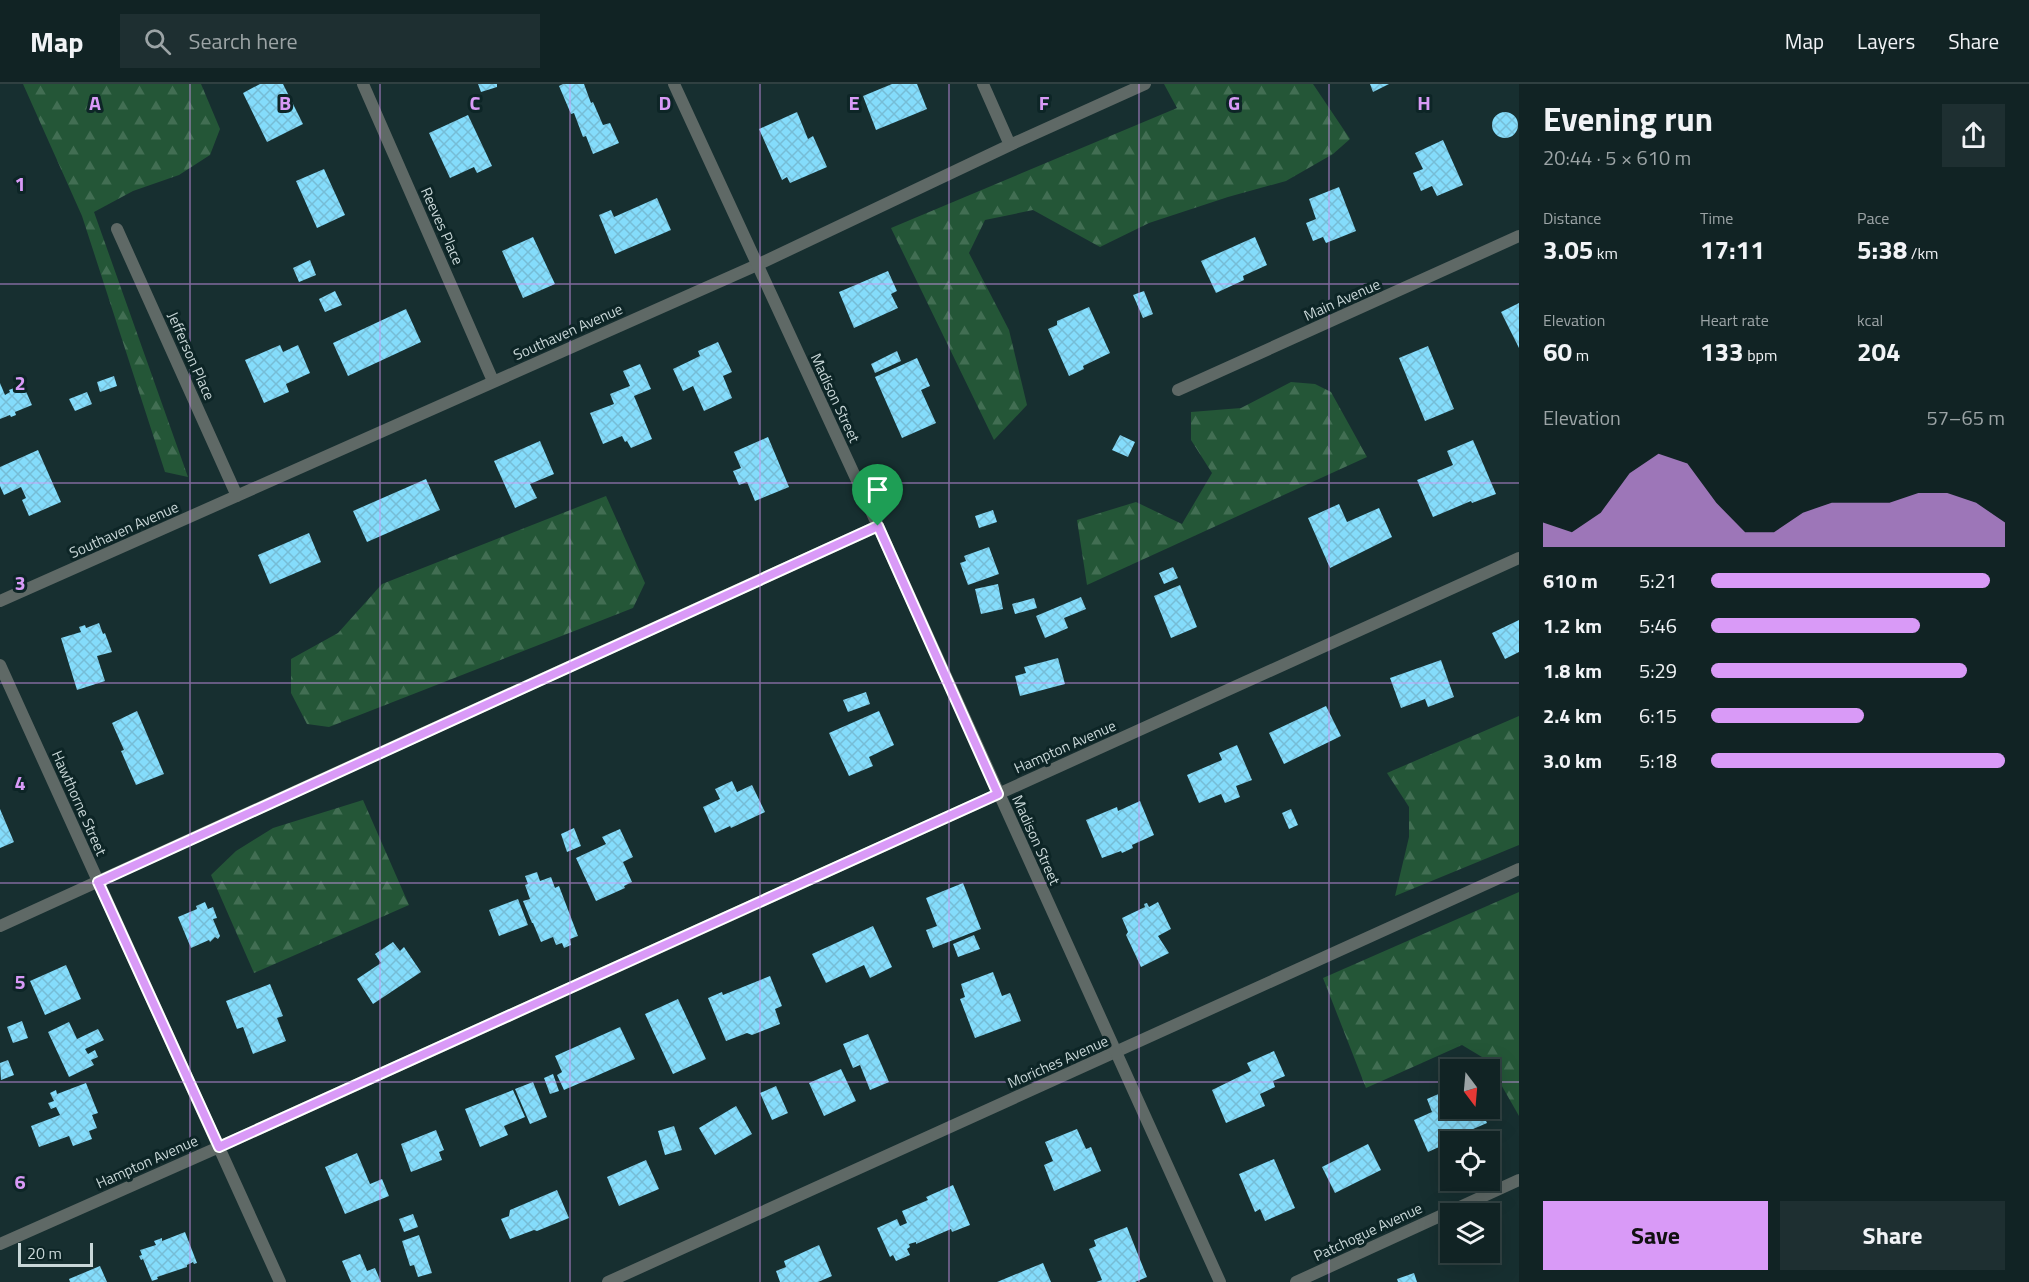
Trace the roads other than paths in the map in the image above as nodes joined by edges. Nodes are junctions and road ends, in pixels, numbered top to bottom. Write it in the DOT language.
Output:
graph roads {
  1 [pos="363,84"];
  2 [pos="674,84"];
  3 [pos="983,84"];
  4 [pos="1145,84"];
  5 [pos="1010,145"];
  6 [pos="117,229"];
  7 [pos="1519,236"];
  8 [pos="757,265"];
  9 [pos="493,381"];
  10 [pos="1178,390"];
  11 [pos="237,496"];
  12 [pos="878,526"];
  13 [pos="1519,558"];
  14 [pos="0,601"];
  15 [pos="0,665"];
  16 [pos="998,794"];
  17 [pos="1519,869"];
  18 [pos="98,882"];
  19 [pos="0,926"];
  20 [pos="1115,1053"];
  21 [pos="219,1147"];
  22 [pos="1519,1180"];
  23 [pos="0,1244"];
  24 [pos="280,1282"];
  25 [pos="608,1282"];
  26 [pos="1220,1282"];
  27 [pos="1296,1282"];
  1 -- 9 [label="street, Reeves Place"];
  2 -- 8 [label="street, Madison Street"];
  3 -- 5 [label="street"];
  4 -- 5 [label="street, Southaven Avenue"];
  5 -- 8 [label="street, Southaven Avenue"];
  6 -- 11 [label="street, Jefferson Place"];
  7 -- 10 [label="street, Main Avenue"];
  8 -- 9 [label="street, Southaven Avenue"];
  8 -- 12 [label="street, Madison Street"];
  9 -- 11 [label="street, Southaven Avenue"];
  11 -- 14 [label="street, Southaven Avenue"];
  12 -- 16 [label="street, Madison Street"];
  12 -- 18 [label="street"];
  13 -- 16 [label="street, Hampton Avenue"];
  15 -- 18 [label="street, Hawthorne Street"];
  16 -- 20 [label="street, Madison Street"];
  16 -- 21 [label="street, Hampton Avenue"];
  17 -- 20 [label="street, Moriches Avenue"];
  18 -- 19 [label="street"];
  18 -- 21 [label="street, Hawthorne Street"];
  20 -- 25 [label="street, Moriches Avenue"];
  20 -- 26 [label="street, Madison Street"];
  21 -- 23 [label="street, Hampton Avenue"];
  21 -- 24 [label="street, Hawthorne Street"];
  22 -- 27 [label="street, Patchogue Avenue"];
}
